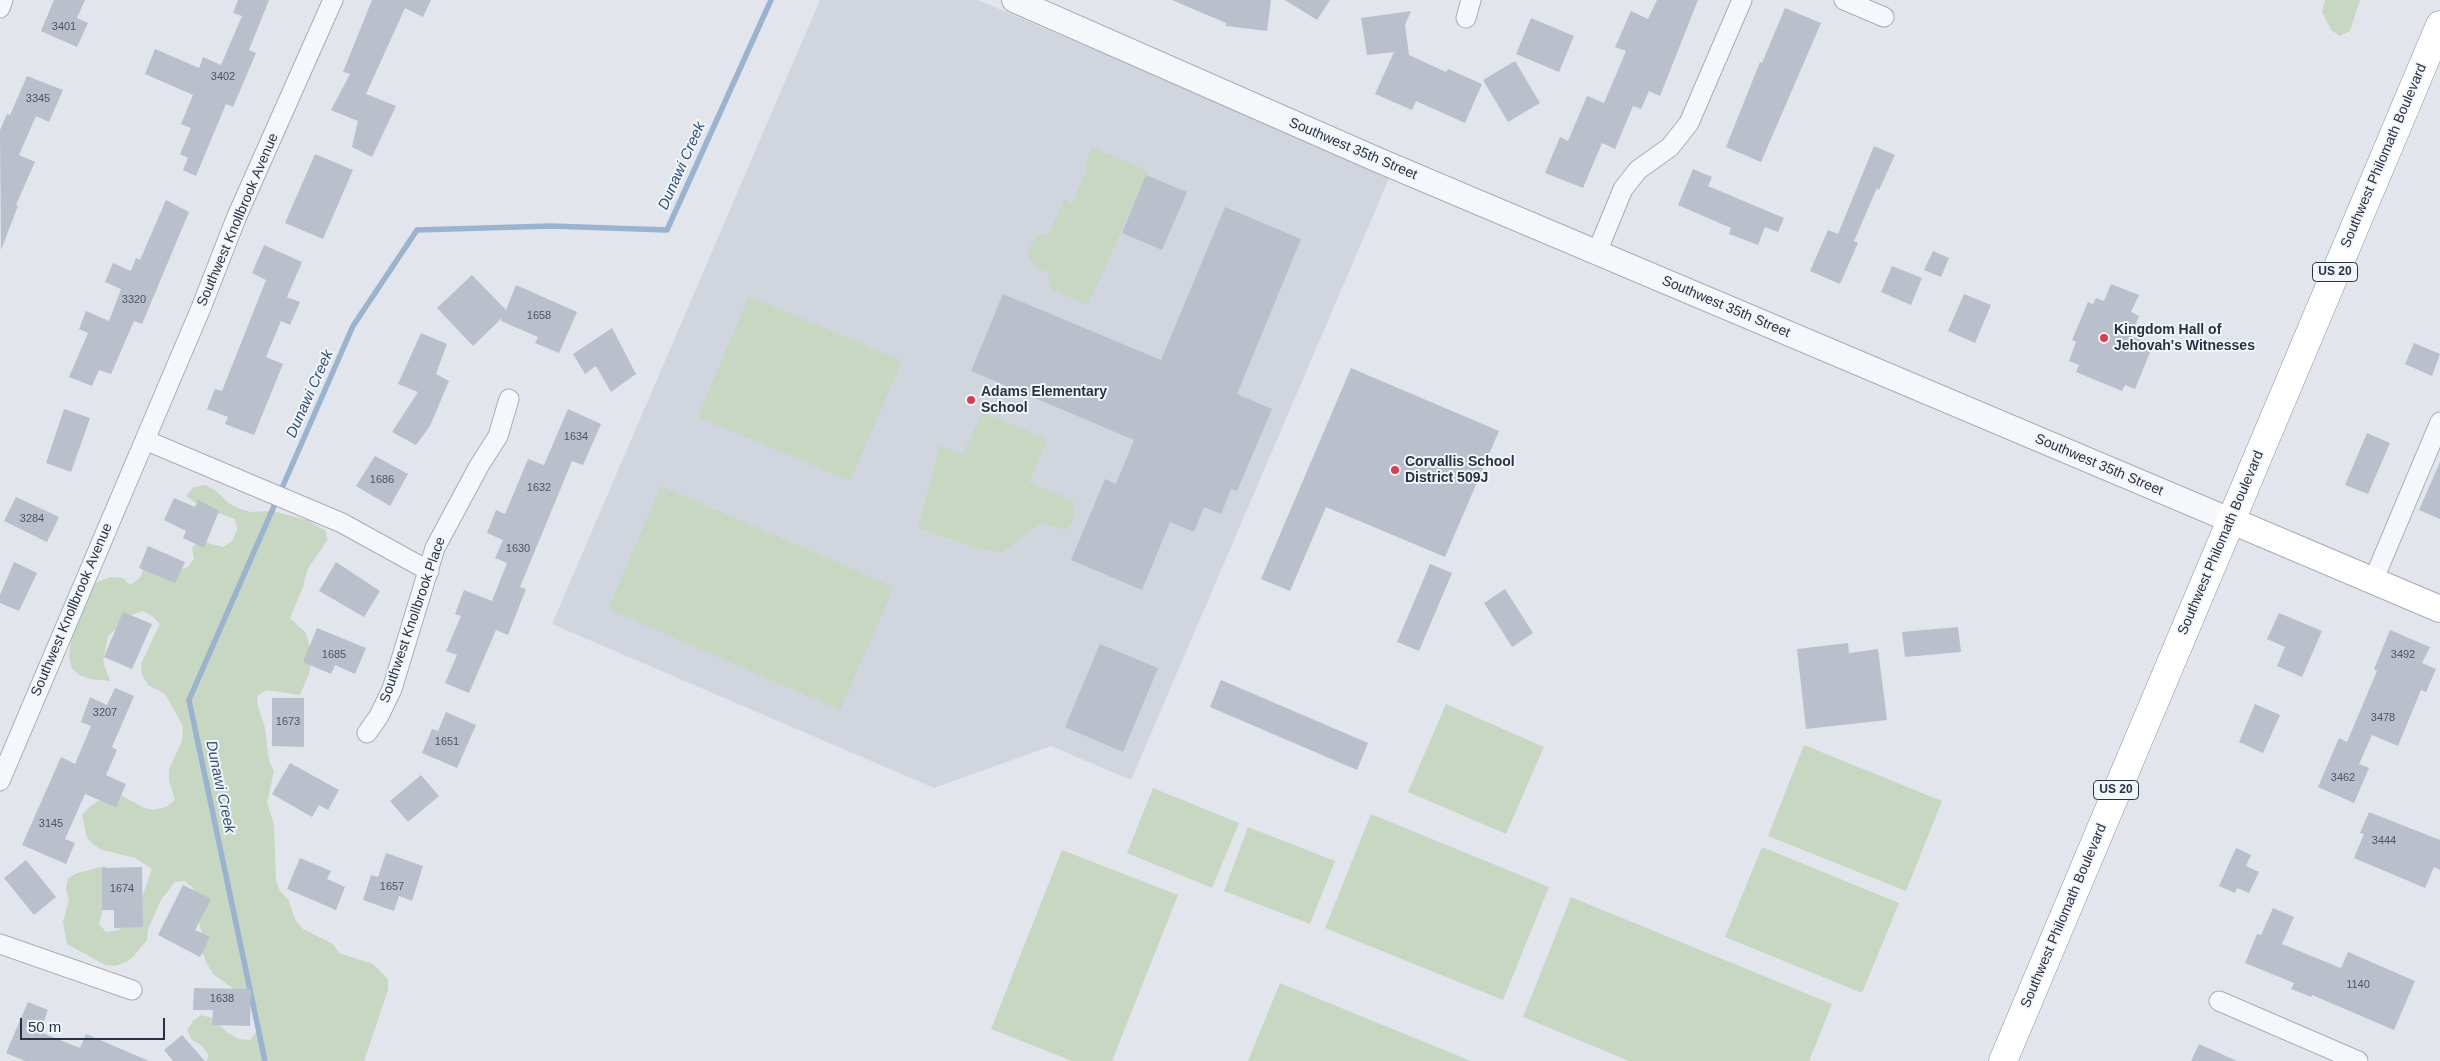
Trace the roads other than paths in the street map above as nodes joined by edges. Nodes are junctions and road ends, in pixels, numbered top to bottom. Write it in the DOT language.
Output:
graph roads {
  1 [pos="3,0"];
  2 [pos="333,0"];
  3 [pos="1014,0"];
  4 [pos="1742,0"];
  5 [pos="1844,0"];
  6 [pos="0,8"];
  7 [pos="1884,17"];
  8 [pos="2440,25"];
  9 [pos="1597,252"];
  10 [pos="509,399"];
  11 [pos="2440,422"];
  12 [pos="145,440"];
  13 [pos="2230,520"];
  14 [pos="429,571"];
  15 [pos="2373,581"];
  16 [pos="2440,609"];
  17 [pos="367,733"];
  18 [pos="0,780"];
  19 [pos="0,944"];
  20 [pos="132,990"];
  21 [pos="2219,1001"];
  22 [pos="2003,1061"];
  23 [pos="2358,1061"];
  1 -- 6 [label="street"];
  2 -- 12 [label="street, Southwest Knollbrook Avenue"];
  3 -- 9 [label="street, Southwest 35th Street"];
  4 -- 9 [label="street"];
  5 -- 7 [label="street"];
  8 -- 13 [label="highway, Southwest Philomath Boulevard / US 20"];
  9 -- 13 [label="street, Southwest 35th Street"];
  10 -- 14 [label="street, Southwest Knollbrook Place"];
  11 -- 15 [label="street"];
  12 -- 14 [label="street"];
  12 -- 18 [label="street, Southwest Knollbrook Avenue"];
  13 -- 15 [label="main road, Southwest 35th Street"];
  13 -- 22 [label="highway, Southwest Philomath Boulevard / US 20"];
  14 -- 17 [label="street, Southwest Knollbrook Place"];
  15 -- 16 [label="main road, Southwest 35th Street"];
  19 -- 20 [label="street"];
  21 -- 23 [label="street"];
}
